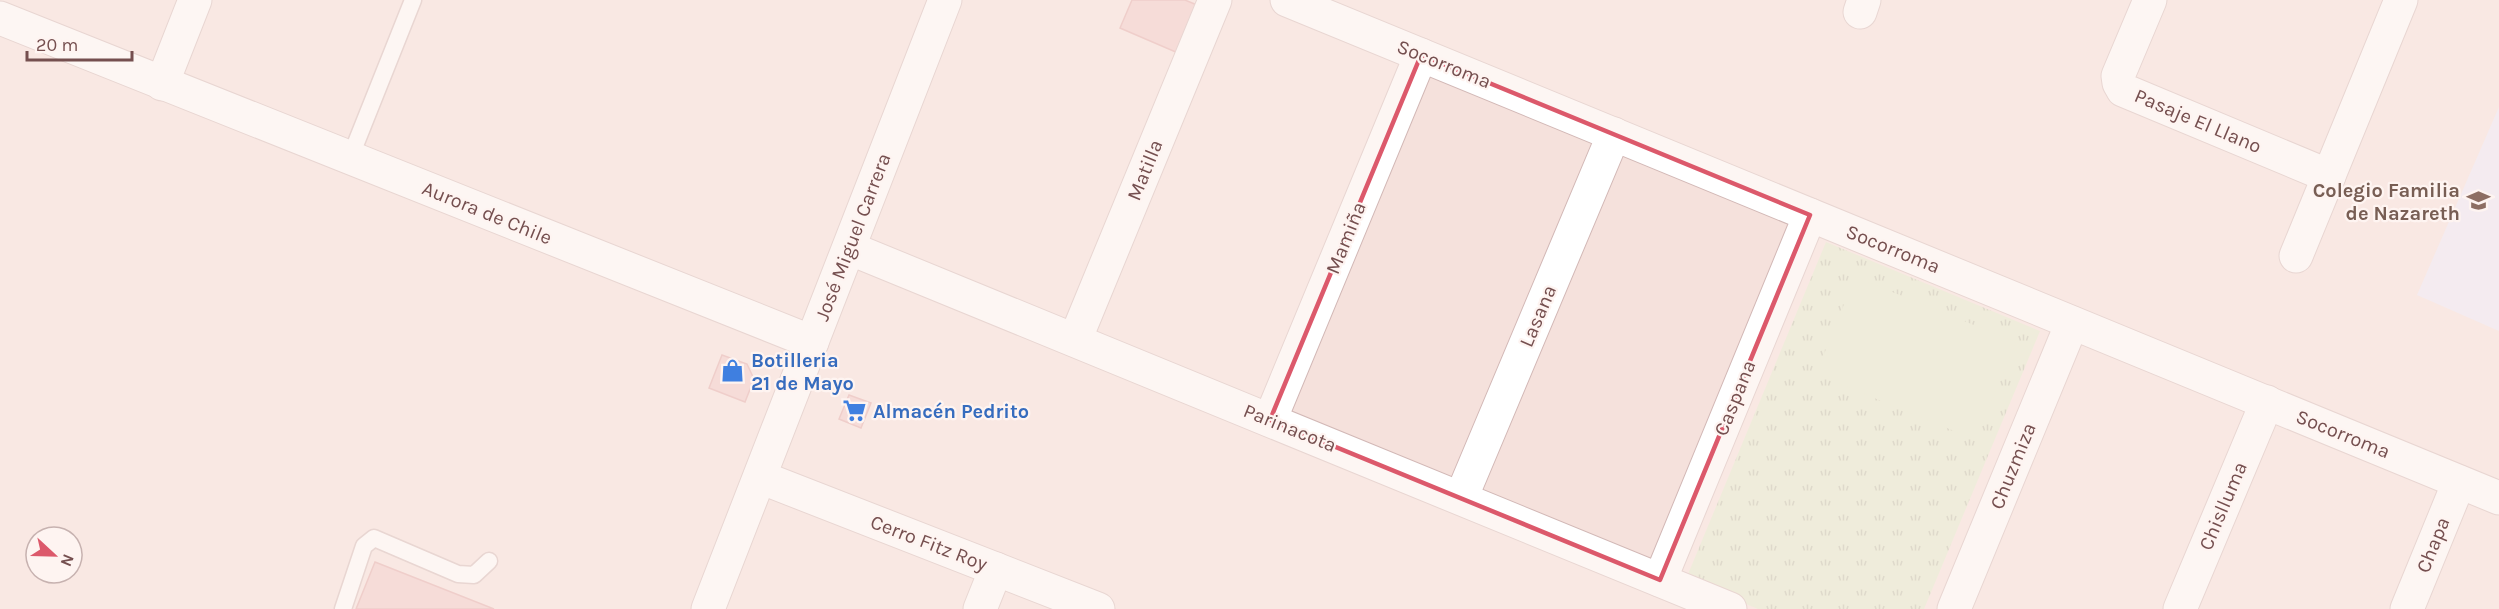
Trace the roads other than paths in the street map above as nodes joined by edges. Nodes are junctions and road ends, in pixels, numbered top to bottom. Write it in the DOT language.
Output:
graph roads {
  1 [pos="195,0"];
  2 [pos="413,0"];
  3 [pos="945,0"];
  4 [pos="1215,0"];
  5 [pos="1287,0"];
  6 [pos="2150,0"];
  7 [pos="2401,0"];
  8 [pos="0,18"];
  9 [pos="1421,55"];
  10 [pos="162,84"];
  11 [pos="1614,134"];
  12 [pos="350,158"];
  13 [pos="2329,176"];
  14 [pos="1810,215"];
  15 [pos="849,248"];
  16 [pos="2296,256"];
  17 [pos="2072,323"];
  18 [pos="1075,340"];
  19 [pos="812,342"];
  20 [pos="2266,402"];
  21 [pos="1270,420"];
  22 [pos="760,477"];
  23 [pos="2459,482"];
  24 [pos="1461,498"];
  25 [pos="2499,498"];
  26 [pos="489,561"];
  27 [pos="996,569"];
  28 [pos="1660,580"];
  29 [pos="344,609"];
  30 [pos="708,609"];
  31 [pos="980,609"];
  32 [pos="1098,609"];
  33 [pos="1730,609"];
  34 [pos="1954,609"];
  35 [pos="2180,609"];
  36 [pos="2407,609"];
  1 -- 10 [label="street"];
  2 -- 12 [label="lane"];
  3 -- 15 [label="street, José Miguel Carrera"];
  4 -- 18 [label="street, Matilla"];
  5 -- 9 [label="street, Socorroma"];
  6 -- 13 [label="street, Pasaje El Llano"];
  7 -- 13 [label="street"];
  8 -- 10 [label="street, Aurora de Chile"];
  9 -- 11 [label="street, Socorroma"];
  9 -- 21 [label="street, Mamiña"];
  10 -- 12 [label="street, Aurora de Chile"];
  11 -- 14 [label="street, Socorroma"];
  11 -- 24 [label="street, Lasana"];
  12 -- 19 [label="street, Aurora de Chile"];
  13 -- 16 [label="street"];
  14 -- 17 [label="street, Socorroma"];
  14 -- 28 [label="street, Caspana"];
  15 -- 18 [label="street, Parinacota"];
  15 -- 19 [label="street, José Miguel Carrera"];
  17 -- 20 [label="street, Socorroma"];
  17 -- 34 [label="street, Chuzmiza"];
  18 -- 21 [label="street, Parinacota"];
  19 -- 22 [label="street, José Miguel Carrera"];
  20 -- 23 [label="street, Socorroma"];
  20 -- 35 [label="street, Chislluma"];
  21 -- 24 [label="street, Parinacota"];
  22 -- 27 [label="street, Cerro Fitz Roy"];
  22 -- 30 [label="street, José Miguel Carrera"];
  23 -- 25 [label="street, Socorroma"];
  23 -- 36 [label="street, Chapa"];
  24 -- 28 [label="street, Parinacota"];
  26 -- 29 [label="lane"];
  27 -- 31 [label="street"];
  27 -- 32 [label="street, Cerro Fitz Roy"];
  28 -- 33 [label="street, Parinacota"];
}
